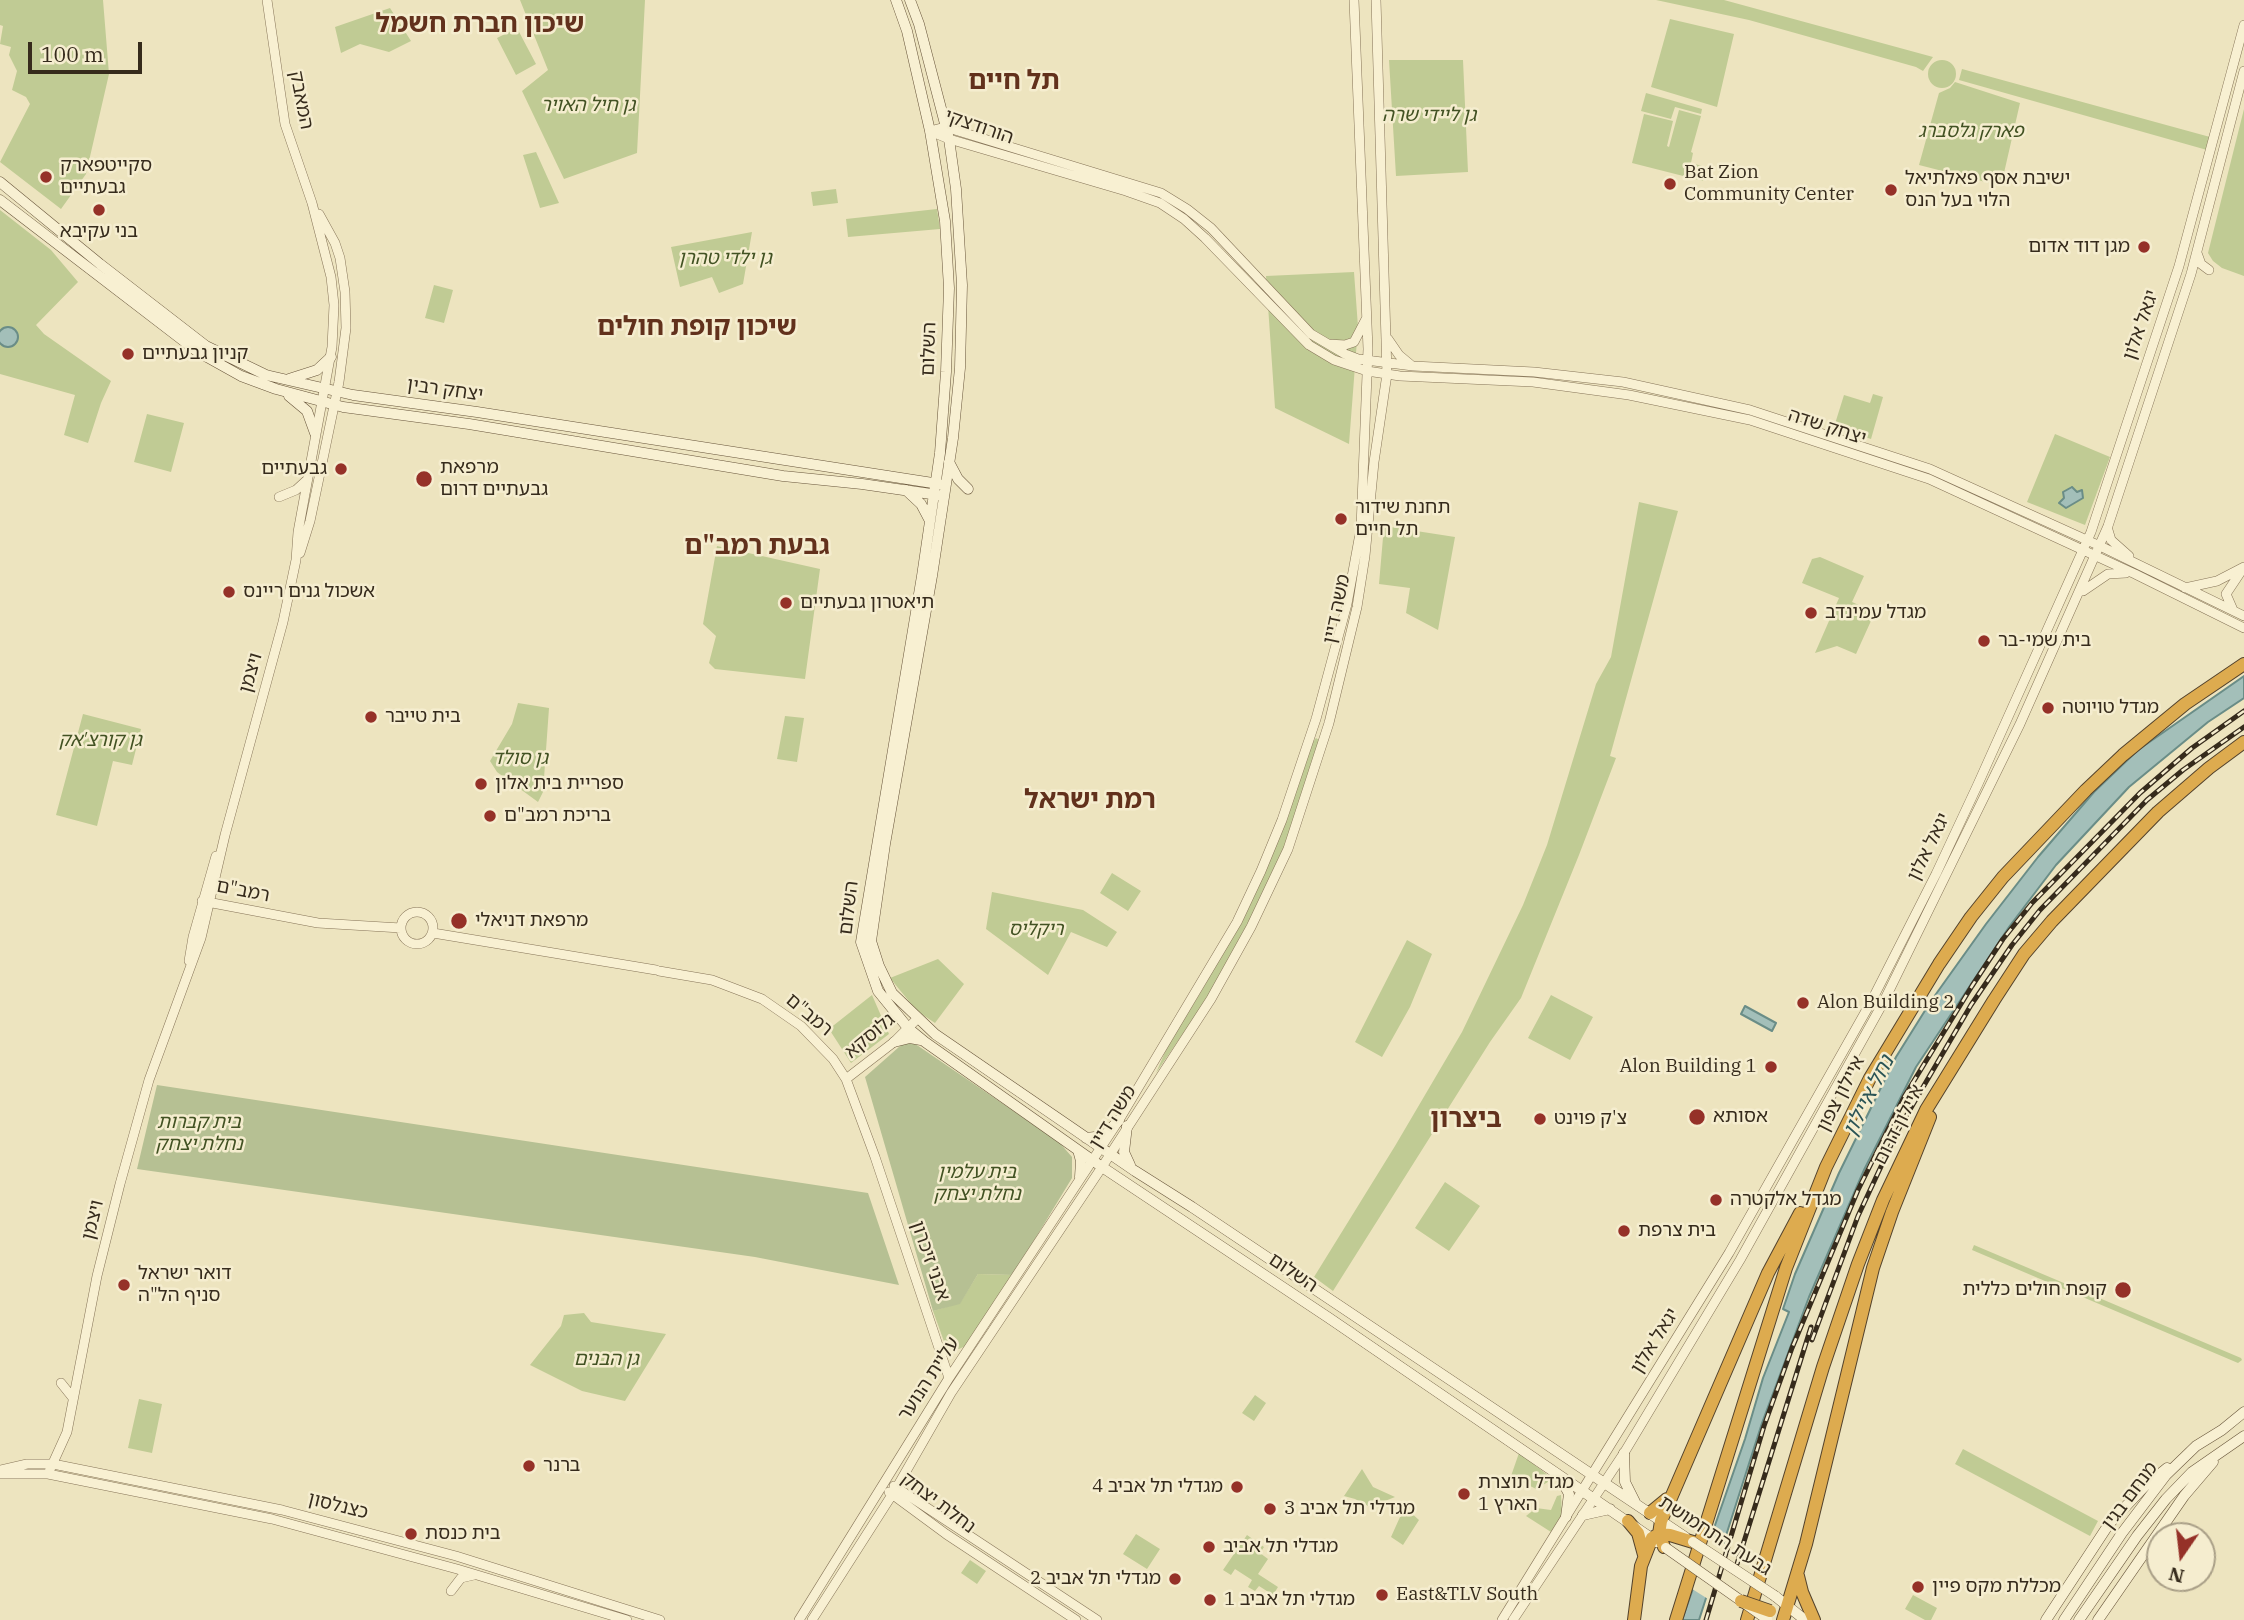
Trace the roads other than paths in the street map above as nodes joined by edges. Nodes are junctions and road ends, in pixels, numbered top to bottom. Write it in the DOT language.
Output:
graph roads {
  1 [pos="267,0"];
  2 [pos="896,0"];
  3 [pos="910,0"];
  4 [pos="1354,0"];
  5 [pos="1376,0"];
  6 [pos="2244,28"];
  7 [pos="2244,71"];
  8 [pos="945,127"];
  9 [pos="930,131"];
  10 [pos="948,139"];
  11 [pos="0,182"];
  12 [pos="0,200"];
  13 [pos="312,203"];
  14 [pos="2197,252"];
  15 [pos="2209,270"];
  16 [pos="1367,314"];
  17 [pos="1387,338"];
  18 [pos="1322,343"];
  19 [pos="331,357"];
  20 [pos="1368,360"];
  21 [pos="1387,362"];
  22 [pos="1413,366"];
  23 [pos="1367,371"];
  24 [pos="1387,374"];
  25 [pos="285,380"];
  26 [pos="276,389"];
  27 [pos="324,390"];
  28 [pos="337,392"];
  29 [pos="322,402"];
  30 [pos="334,405"];
  31 [pos="316,433"];
  32 [pos="949,462"];
  33 [pos="308,479"];
  34 [pos="905,489"];
  35 [pos="940,489"];
  36 [pos="968,489"];
  37 [pos="279,497"];
  38 [pos="930,521"];
  39 [pos="2108,526"];
  40 [pos="2085,545"];
  41 [pos="2098,551"];
  42 [pos="296,560"];
  43 [pos="2244,567"];
  44 [pos="2154,572"];
  45 [pos="2135,574"];
  46 [pos="2185,588"];
  47 [pos="2079,594"];
  48 [pos="2234,611"];
  49 [pos="2244,616"];
  50 [pos="2244,628"];
  51 [pos="2244,664"];
  52 [pos="2244,742"];
  53 [pos="206,902"];
  54 [pos="401,928"];
  55 [pos="433,933"];
  56 [pos="917,1019"];
  57 [pos="908,1028"];
  58 [pos="894,1042"];
  59 [pos="925,1042"];
  60 [pos="1947,1076"];
  61 [pos="846,1079"];
  62 [pos="1123,1123"];
  63 [pos="1086,1138"];
  64 [pos="1076,1147"];
  65 [pos="1100,1147"];
  66 [pos="1111,1154"];
  67 [pos="875,1157"];
  68 [pos="1830,1158"];
  69 [pos="1092,1160"];
  70 [pos="1102,1167"];
  71 [pos="1135,1171"];
  72 [pos="1080,1177"];
  73 [pos="949,1378"];
  74 [pos="61,1383"];
  75 [pos="73,1399"];
  76 [pos="2244,1412"];
  77 [pos="2244,1436"];
  78 [pos="2224,1451"];
  79 [pos="1624,1453"];
  80 [pos="2182,1458"];
  81 [pos="53,1464"];
  82 [pos="0,1472"];
  83 [pos="48,1474"];
  84 [pos="1557,1474"];
  85 [pos="1591,1475"];
  86 [pos="884,1484"];
  87 [pos="1604,1484"];
  88 [pos="894,1491"];
  89 [pos="1582,1491"];
  90 [pos="1594,1498"];
  91 [pos="1638,1506"];
  92 [pos="1611,1509"];
  93 [pos="1583,1515"];
  94 [pos="1566,1517"];
  95 [pos="1655,1517"];
  96 [pos="1629,1521"];
  97 [pos="1664,1538"];
  98 [pos="1693,1542"];
  99 [pos="1644,1555"];
  100 [pos="2079,1570"];
  101 [pos="1798,1572"];
  102 [pos="478,1575"];
  103 [pos="452,1591"];
  104 [pos="1741,1601"];
  105 [pos="1788,1606"];
  106 [pos="1769,1616"];
  107 [pos="627,1620"];
  108 [pos="660,1620"];
  109 [pos="799,1620"];
  110 [pos="812,1620"];
  111 [pos="1076,1620"];
  112 [pos="1097,1620"];
  113 [pos="1502,1620"];
  114 [pos="1513,1620"];
  115 [pos="1634,1620"];
  116 [pos="1676,1620"];
  117 [pos="1747,1620"];
  118 [pos="1783,1620"];
  119 [pos="1805,1620"];
  120 [pos="1814,1620"];
  121 [pos="2040,1620"];
  122 [pos="2046,1620"];
  123 [pos="2064,1620"];
  124 [pos="2079,1620"];
  125 [pos="2098,1620"];
  1 -- 13 [label="street, המאבק"];
  2 -- 9 [label="main road, השלום"];
  3 -- 8 [label="main road, השלום"];
  4 -- 16 [label="street, משה דיין"];
  5 -- 17 [label="street, משה דיין"];
  6 -- 40 [label="street, יגאל אלון"];
  7 -- 14 [label="street, יגאל אלון"];
  8 -- 9 [label="street, הורודצקי"];
  8 -- 10 [label="main road, השלום"];
  8 -- 18 [label="street, הורודצקי"];
  9 -- 10 [label="street, הורודצקי"];
  9 -- 35 [label="main road, השלום"];
  10 -- 23 [label="street, הורודצקי"];
  10 -- 32 [label="main road, השלום"];
  11 -- 25 [label="main road, יצחק רבין"];
  12 -- 26 [label="main road, יצחק רבין"];
  13 -- 19 [label="street, המאבק"];
  13 -- 28 [label="street, המאבק"];
  14 -- 15 [label="street"];
  14 -- 39 [label="street, יגאל אלון"];
  16 -- 18 [label="street"];
  16 -- 20 [label="street, משה דיין"];
  17 -- 21 [label="street, משה דיין"];
  17 -- 22 [label="street"];
  18 -- 20 [label="street, הורודצקי"];
  19 -- 25 [label="main road"];
  19 -- 27 [label="street, המאבק"];
  20 -- 21 [label="street, יצחק שדה"];
  20 -- 23 [label="street, משה דיין"];
  21 -- 22 [label="street, יצחק שדה"];
  21 -- 24 [label="street, משה דיין"];
  22 -- 40 [label="street, יצחק שדה"];
  23 -- 24 [label="street, יצחק שדה"];
  23 -- 62 [label="street, משה דיין"];
  24 -- 40 [label="street, יצחק שדה"];
  24 -- 62 [label="street, משה דיין"];
  25 -- 27 [label="main road, יצחק רבין"];
  26 -- 29 [label="main road, יצחק רבין"];
  26 -- 31 [label="main road"];
  27 -- 28 [label="main road, יצחק רבין"];
  27 -- 29 [label="street, ויצמן"];
  28 -- 30 [label="street, ויצמן"];
  28 -- 35 [label="main road, יצחק רבין"];
  29 -- 30 [label="main road, יצחק רבין"];
  29 -- 31 [label="street, ויצמן"];
  30 -- 34 [label="main road, יצחק רבין"];
  30 -- 42 [label="street, ויצמן"];
  31 -- 33 [label="street, ויצמן"];
  32 -- 35 [label="main road, השלום"];
  32 -- 36 [label="main road"];
  33 -- 37 [label="street"];
  33 -- 42 [label="street, ויצמן"];
  34 -- 35 [label="main road, יצחק רבין"];
  34 -- 38 [label="main road"];
  35 -- 38 [label="main road, השלום"];
  35 -- 56 [label="main road, השלום"];
  38 -- 57 [label="main road, השלום"];
  39 -- 41 [label="street, יגאל אלון"];
  39 -- 44 [label="street"];
  40 -- 41 [label="street, יצחק שדה"];
  40 -- 85 [label="street, יגאל אלון"];
  41 -- 44 [label="street, יצחק שדה"];
  41 -- 45 [label="street, יצחק שדה"];
  41 -- 47 [label="street, יגאל אלון"];
  42 -- 53 [label="street, ויצמן"];
  43 -- 46 [label="street"];
  43 -- 48 [label="street"];
  44 -- 46 [label="street, יצחק שדה"];
  45 -- 47 [label="street"];
  45 -- 50 [label="street, יצחק שדה"];
  46 -- 48 [label="street, יצחק שדה"];
  47 -- 79 [label="street, יגאל אלון"];
  48 -- 49 [label="street, יצחק שדה"];
  51 -- 68 [label="highway, איילון צפון"];
  52 -- 60 [label="highway, איילון דרום"];
  53 -- 54 [label="street, רמב\"ם"];
  53 -- 75 [label="street, ויצמן"];
  54 -- 55 [label="street, רמב\"ם"];
  54 -- 55 [label="street, רמב\"ם"];
  55 -- 61 [label="street, רמב\"ם"];
  56 -- 57 [label="street, גלוסקא"];
  56 -- 63 [label="main road, השלום"];
  57 -- 58 [label="street, גלוסקא"];
  57 -- 59 [label="main road, השלום"];
  58 -- 59 [label="main road"];
  58 -- 61 [label="street, גלוסקא"];
  59 -- 64 [label="main road, השלום"];
  60 -- 101 [label="highway"];
  60 -- 117 [label="highway, איילון דרום"];
  61 -- 67 [label="street, רמב\"ם"];
  62 -- 63 [label="main road"];
  62 -- 65 [label="street, משה דיין"];
  62 -- 66 [label="street, משה דיין"];
  62 -- 71 [label="main road"];
  63 -- 65 [label="main road, השלום"];
  64 -- 69 [label="main road, השלום"];
  64 -- 72 [label="main road"];
  65 -- 66 [label="main road, השלום"];
  65 -- 69 [label="street, משה דיין"];
  66 -- 70 [label="street, משה דיין"];
  66 -- 71 [label="main road, השלום"];
  67 -- 73 [label="street, אבני זיכרון"];
  68 -- 95 [label="highway"];
  68 -- 116 [label="highway, איילון צפון"];
  69 -- 70 [label="main road, השלום"];
  69 -- 72 [label="street, עליית הנוער"];
  70 -- 84 [label="main road, השלום"];
  70 -- 88 [label="street, עליית הנוער"];
  71 -- 85 [label="main road, השלום"];
  72 -- 73 [label="street, עליית הנוער"];
  73 -- 86 [label="street, עליית הנוער"];
  74 -- 75 [label="street"];
  75 -- 81 [label="street, ויצמן"];
  76 -- 80 [label="main road, מנחם בגין"];
  77 -- 78 [label="main road, מנחם בגין"];
  78 -- 124 [label="main road, מנחם בגין"];
  78 -- 125 [label="main road"];
  79 -- 87 [label="street, יגאל אלון"];
  79 -- 91 [label="main road"];
  80 -- 100 [label="main road"];
  80 -- 123 [label="main road, מנחם בגין"];
  81 -- 82 [label="street, כצנלסון"];
  81 -- 83 [label="street, ויצמן"];
  81 -- 108 [label="street, כצנלסון"];
  82 -- 83 [label="street, כצנלסון"];
  83 -- 102 [label="street, כצנלסון"];
  84 -- 89 [label="main road, השלום"];
  84 -- 94 [label="main road"];
  85 -- 87 [label="main road, השלום"];
  85 -- 89 [label="street, יגאל אלון"];
  86 -- 88 [label="street, נחלת יצחק"];
  86 -- 109 [label="street, עליית הנוער"];
  87 -- 90 [label="street, יגאל אלון"];
  87 -- 91 [label="main road, גבעת התחמושת"];
  88 -- 110 [label="street, עליית הנוער"];
  88 -- 111 [label="street, נחלת יצחק"];
  88 -- 112 [label="street, נחלת יצחק"];
  89 -- 90 [label="main road, השלום"];
  89 -- 94 [label="street, יגאל אלון"];
  90 -- 92 [label="main road, גבעת התחמושת"];
  90 -- 93 [label="street, יגאל אלון"];
  91 -- 95 [label="main road, גבעת התחמושת"];
  92 -- 93 [label="main road"];
  92 -- 96 [label="main road, גבעת התחמושת"];
  93 -- 114 [label="street, יגאל אלון"];
  94 -- 113 [label="street, יגאל אלון"];
  95 -- 97 [label="highway"];
  96 -- 97 [label="main road, גבעת התחמושת"];
  96 -- 99 [label="highway"];
  97 -- 98 [label="highway"];
  97 -- 99 [label="highway"];
  97 -- 104 [label="main road, גבעת התחמושת, bridge"];
  98 -- 105 [label="main road, גבעת התחמושת, bridge"];
  99 -- 115 [label="highway"];
  100 -- 121 [label="main road"];
  100 -- 122 [label="main road"];
  101 -- 105 [label="highway"];
  101 -- 120 [label="highway"];
  102 -- 103 [label="street"];
  102 -- 107 [label="street, כצנלסון"];
  104 -- 106 [label="highway, bridge"];
  105 -- 106 [label="highway"];
  105 -- 118 [label="highway"];
  105 -- 119 [label="main road, גבעת התחמושת"];
}
